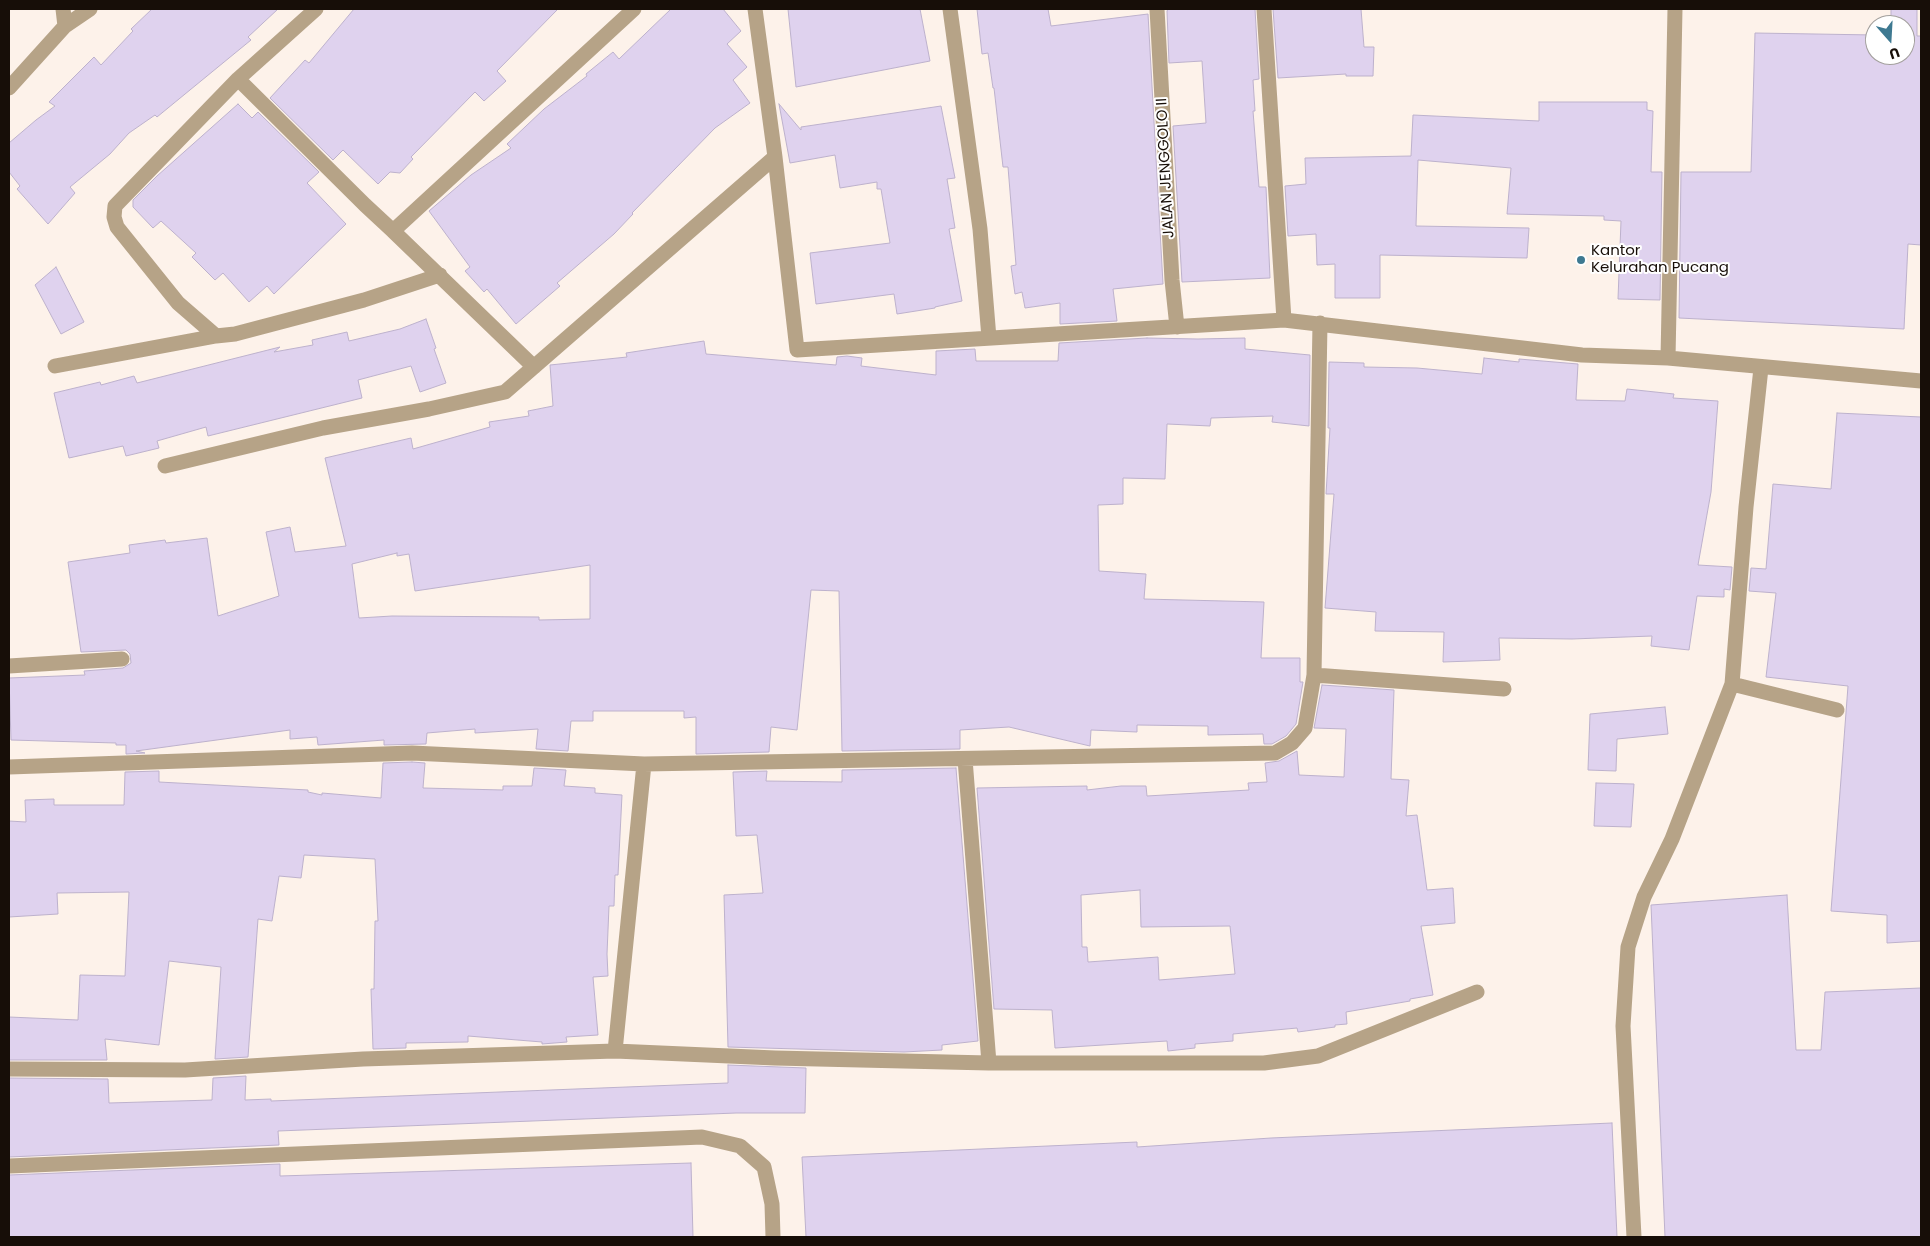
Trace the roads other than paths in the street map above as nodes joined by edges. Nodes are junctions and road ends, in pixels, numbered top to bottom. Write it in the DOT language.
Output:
graph roads {
  1 [pos="63,9"];
  2 [pos="90,9"];
  3 [pos="316,9"];
  4 [pos="634,9"];
  5 [pos="755,9"];
  6 [pos="950,9"];
  7 [pos="1157,9"];
  8 [pos="1264,9"];
  9 [pos="1675,9"];
  10 [pos="65,26"];
  11 [pos="238,79"];
  12 [pos="9,88"];
  13 [pos="775,157"];
  14 [pos="393,231"];
  15 [pos="440,275"];
  16 [pos="1284,320"];
  17 [pos="1320,323"];
  18 [pos="1176,327"];
  19 [pos="216,336"];
  20 [pos="989,338"];
  21 [pos="1668,358"];
  22 [pos="54,366"];
  23 [pos="534,367"];
  24 [pos="1761,368"];
  25 [pos="1921,382"];
  26 [pos="165,466"];
  27 [pos="122,659"];
  28 [pos="9,666"];
  29 [pos="1314,675"];
  30 [pos="1732,684"];
  31 [pos="1504,689"];
  32 [pos="1837,710"];
  33 [pos="965,759"];
  34 [pos="644,764"];
  35 [pos="9,767"];
  36 [pos="1477,992"];
  37 [pos="615,1051"];
  38 [pos="989,1063"];
  39 [pos="9,1070"];
  40 [pos="9,1166"];
  41 [pos="773,1237"];
  42 [pos="1634,1237"];
  1 -- 10 [label="street"];
  2 -- 10 [label="street"];
  3 -- 11 [label="street"];
  4 -- 14 [label="street"];
  5 -- 13 [label="street"];
  6 -- 20 [label="street"];
  7 -- 18 [label="street, JALAN JENGGOLO II"];
  8 -- 16 [label="street"];
  9 -- 21 [label="street"];
  10 -- 12 [label="street"];
  11 -- 14 [label="street"];
  11 -- 19 [label="street"];
  13 -- 20 [label="street"];
  13 -- 23 [label="street"];
  14 -- 15 [label="street"];
  15 -- 19 [label="street"];
  15 -- 23 [label="street"];
  16 -- 17 [label="street"];
  16 -- 18 [label="street"];
  17 -- 21 [label="street"];
  17 -- 29 [label="street"];
  18 -- 20 [label="street"];
  19 -- 22 [label="street"];
  21 -- 24 [label="street"];
  23 -- 26 [label="street"];
  24 -- 25 [label="street"];
  24 -- 30 [label="street"];
  27 -- 28 [label="street"];
  29 -- 31 [label="street"];
  29 -- 33 [label="street"];
  30 -- 32 [label="street"];
  30 -- 42 [label="street"];
  33 -- 34 [label="street"];
  33 -- 38 [label="street"];
  34 -- 35 [label="street"];
  34 -- 37 [label="street"];
  36 -- 38 [label="street"];
  37 -- 38 [label="street"];
  37 -- 39 [label="street"];
  40 -- 41 [label="street"];
}
